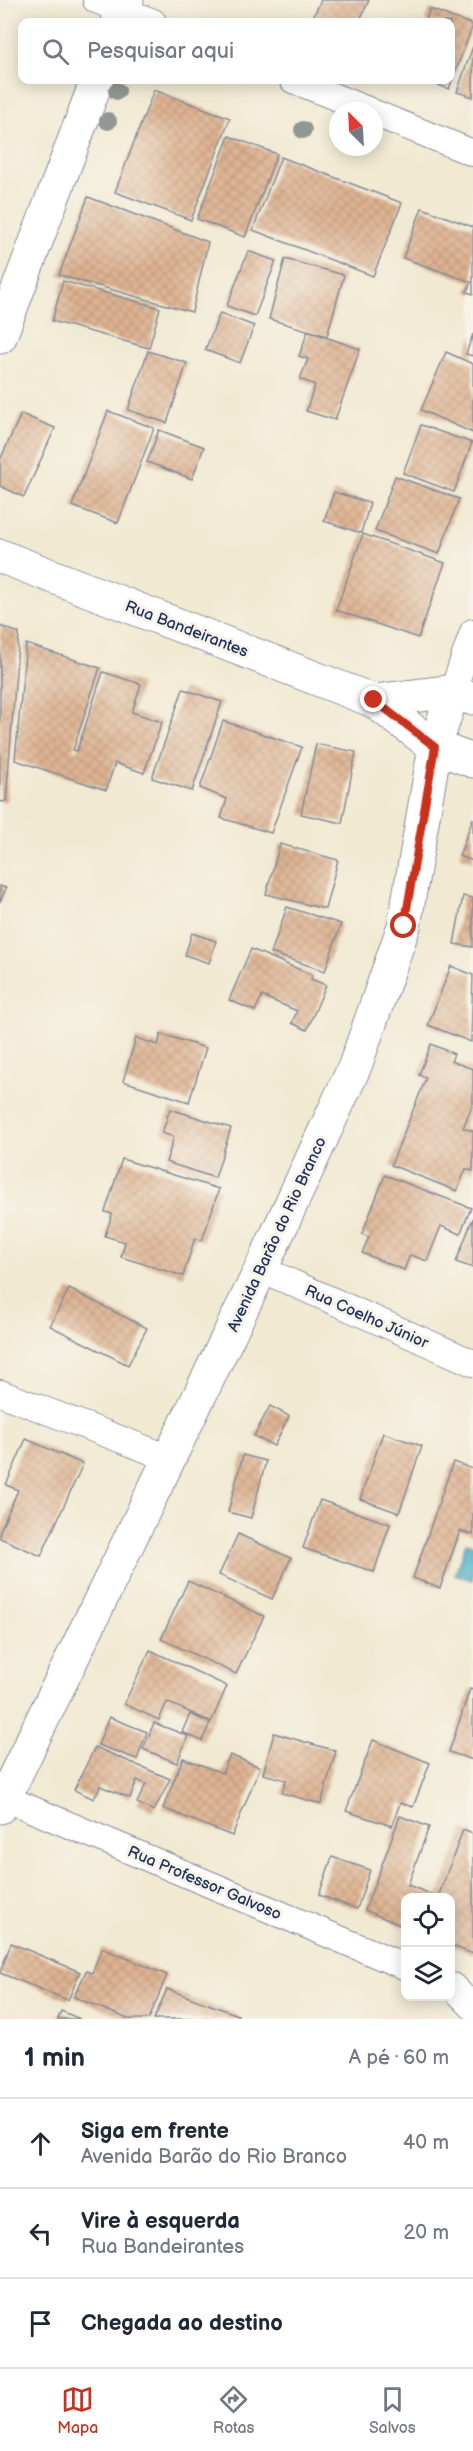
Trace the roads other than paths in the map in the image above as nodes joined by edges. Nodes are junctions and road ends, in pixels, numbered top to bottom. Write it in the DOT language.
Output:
graph roads {
  1 [pos="116,8"];
  2 [pos="142,18"];
  3 [pos="95,84"];
  4 [pos="303,84"];
  5 [pos="347,102"];
  6 [pos="383,116"];
  7 [pos="473,153"];
  8 [pos="0,337"];
  9 [pos="0,556"];
  10 [pos="473,632"];
  11 [pos="463,695"];
  12 [pos="374,700"];
  13 [pos="435,747"];
  14 [pos="473,760"];
  15 [pos="261,1269"];
  16 [pos="473,1363"];
  17 [pos="0,1393"];
  18 [pos="168,1458"];
  19 [pos="3,1803"];
  20 [pos="401,1965"];
  21 [pos="458,1988"];
  22 [pos="473,2007"];
  1 -- 2 [label="street"];
  3 -- 8 [label="street"];
  4 -- 5 [label="street"];
  6 -- 7 [label="street"];
  9 -- 12 [label="street, Rua Bandeirantes"];
  10 -- 11 [label="street, Avenida Barão do Rio Branco"];
  11 -- 12 [label="street, Rua Bandeirantes"];
  11 -- 13 [label="street, Avenida Barão do Rio Branco"];
  12 -- 13 [label="street, Rua Bandeirantes"];
  13 -- 14 [label="street, Rua Bandeirantes"];
  13 -- 15 [label="street, Avenida Barão do Rio Branco"];
  15 -- 16 [label="street, Rua Coelho Júnior"];
  15 -- 18 [label="street, Avenida Barão do Rio Branco"];
  17 -- 18 [label="street"];
  18 -- 19 [label="street, Avenida Barão do Rio Branco"];
  19 -- 20 [label="street, Rua Professor Galvoso"];
  21 -- 22 [label="street"];
}
